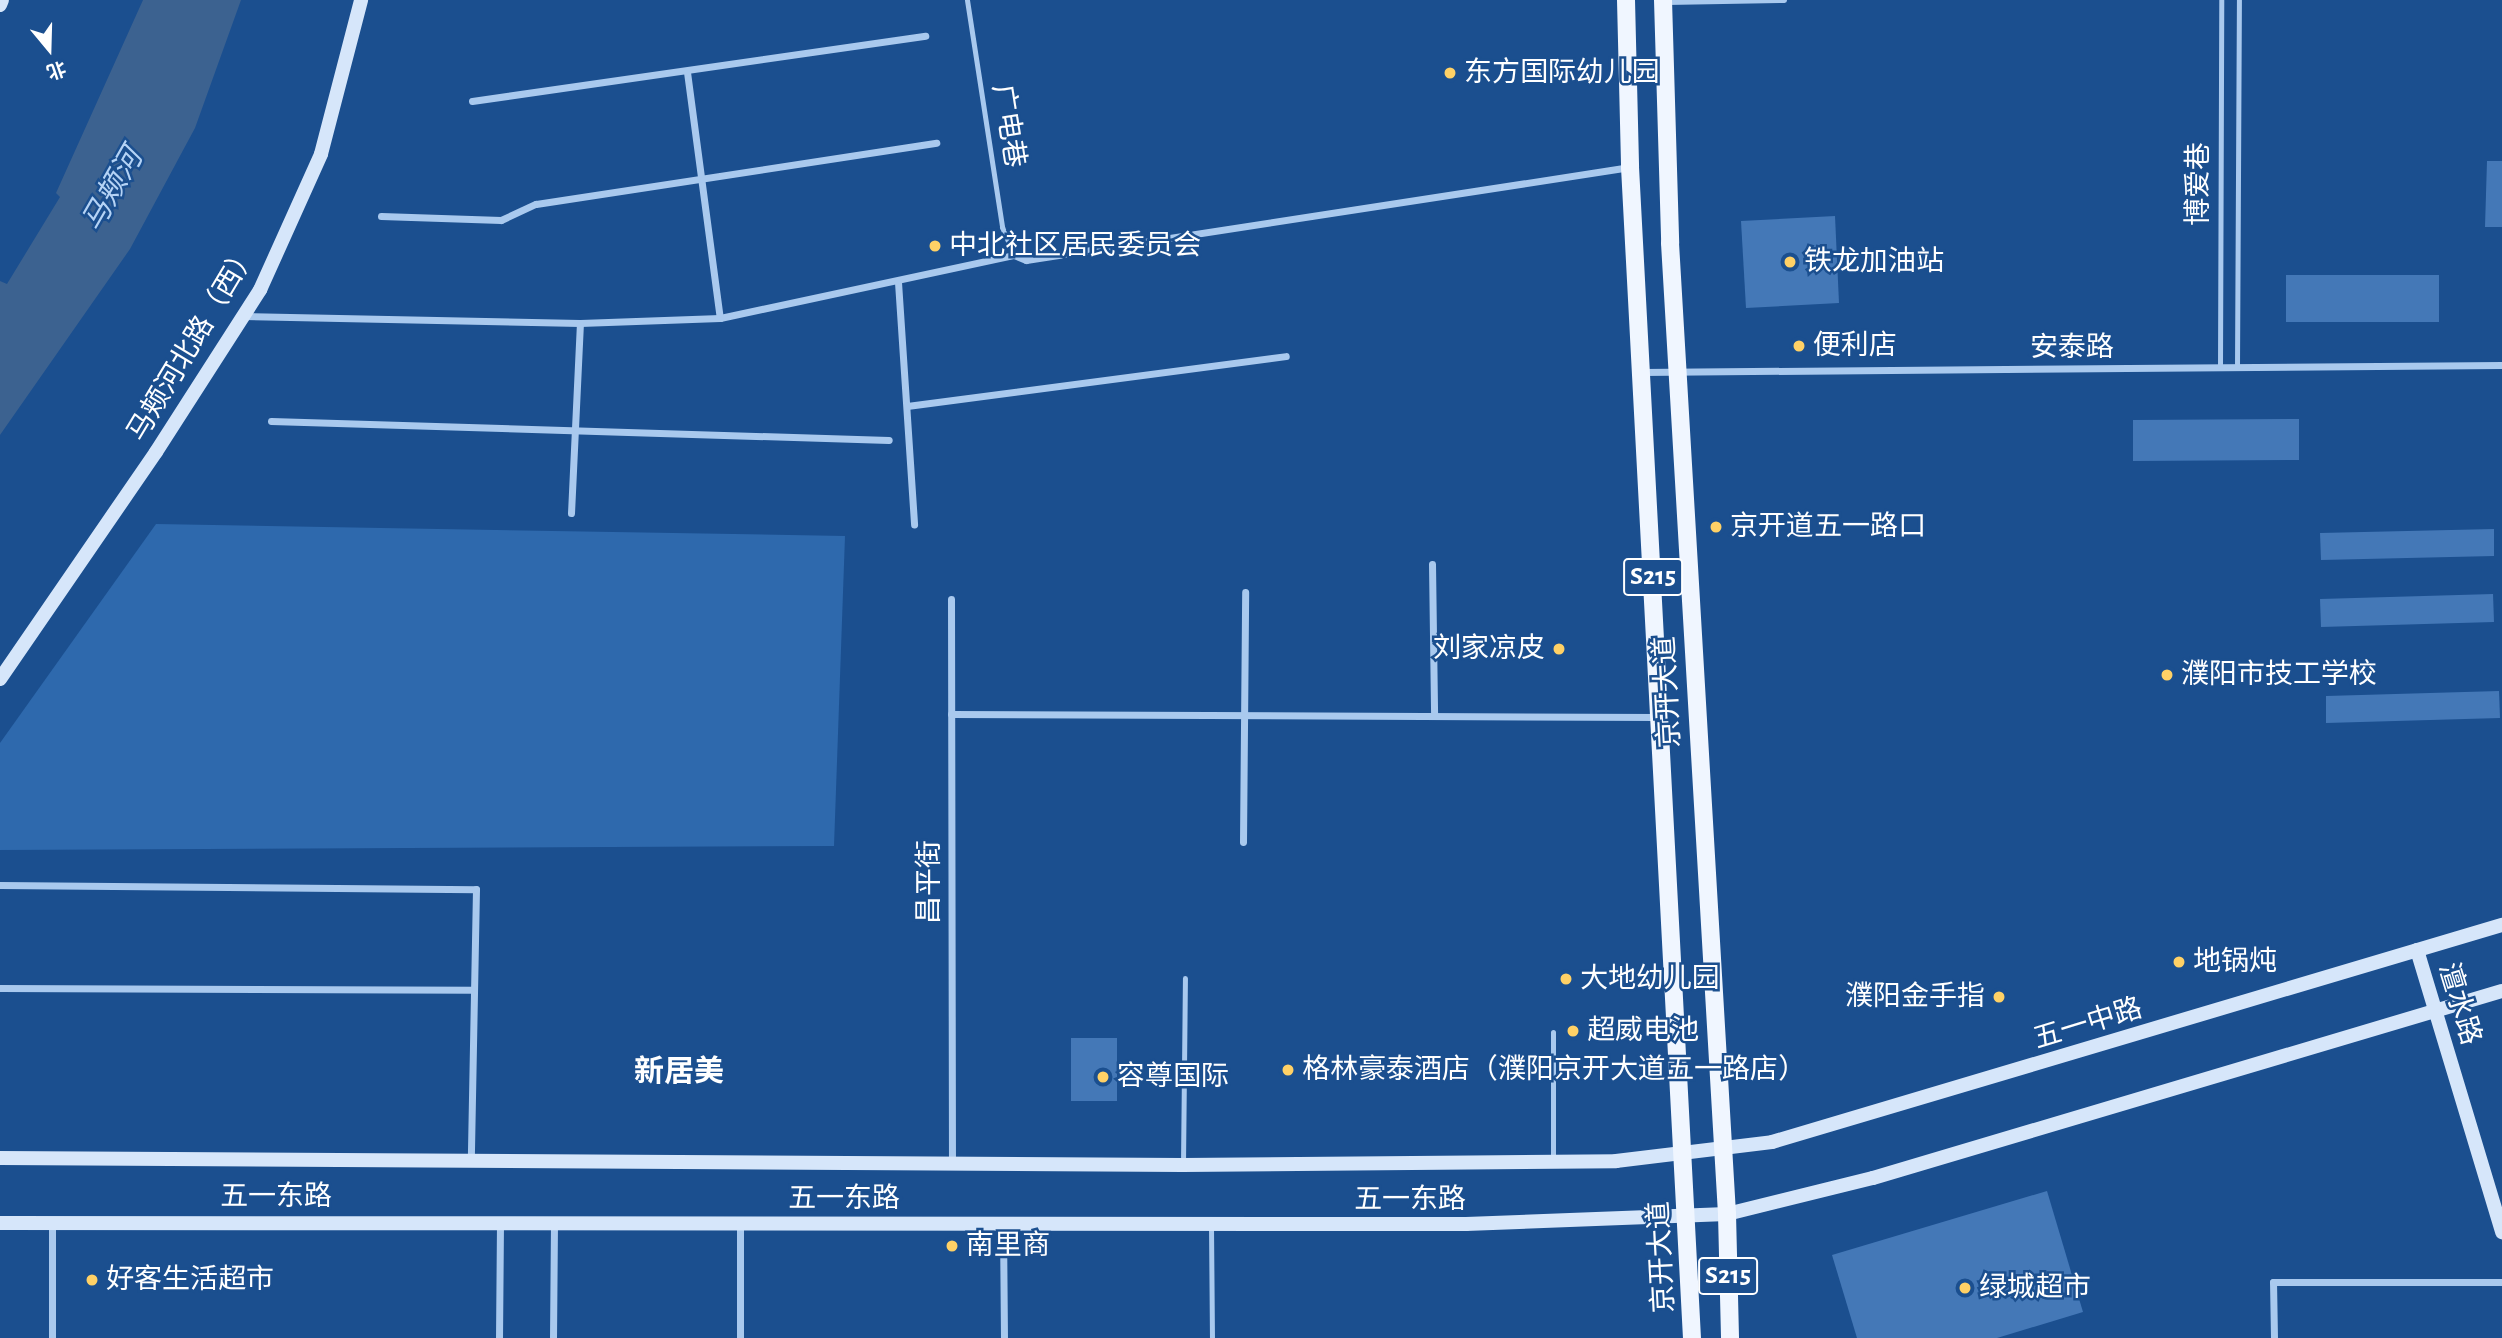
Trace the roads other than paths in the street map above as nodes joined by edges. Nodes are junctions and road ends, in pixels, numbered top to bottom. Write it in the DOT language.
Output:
graph roads {
  1 [pos="2,0"];
  2 [pos="360,0"];
  3 [pos="967,0"];
  4 [pos="1626,0"];
  5 [pos="1784,0"];
  6 [pos="2221,0"];
  7 [pos="2239,0"];
  8 [pos="1663,1"];
  9 [pos="0,5"];
  10 [pos="925,36"];
  11 [pos="687,72"];
  12 [pos="472,101"];
  13 [pos="936,143"];
  14 [pos="1630,167"];
  15 [pos="700,179"];
  16 [pos="381,216"];
  17 [pos="1014,255"];
  18 [pos="898,282"];
  19 [pos="243,316"];
  20 [pos="720,318"];
  21 [pos="580,323"];
  22 [pos="1286,356"];
  23 [pos="2502,365"];
  24 [pos="2220,368"];
  25 [pos="2237,368"];
  26 [pos="1679,371"];
  27 [pos="1642,372"];
  28 [pos="907,406"];
  29 [pos="271,421"];
  30 [pos="575,431"];
  31 [pos="889,440"];
  32 [pos="570,513"];
  33 [pos="914,524"];
  34 [pos="1432,565"];
  35 [pos="1245,592"];
  36 [pos="951,599"];
  37 [pos="0,679"];
  38 [pos="951,714"];
  39 [pos="1244,715"];
  40 [pos="1434,716"];
  41 [pos="1661,717"];
  42 [pos="1243,842"];
  43 [pos="0,885"];
  44 [pos="2502,925"];
  45 [pos="2417,950"];
  46 [pos="1185,978"];
  47 [pos="0,988"];
  48 [pos="474,990"];
  49 [pos="2502,992"];
  50 [pos="2435,1011"];
  51 [pos="1553,1032"];
  52 [pos="1722,1150"];
  53 [pos="1684,1154"];
  54 [pos="0,1158"];
  55 [pos="471,1161"];
  56 [pos="952,1164"];
  57 [pos="1553,1164"];
  58 [pos="1183,1165"];
  59 [pos="1727,1214"];
  60 [pos="1687,1217"];
  61 [pos="500,1221"];
  62 [pos="554,1221"];
  63 [pos="740,1222"];
  64 [pos="0,1223"];
  65 [pos="52,1223"];
  66 [pos="1211,1224"];
  67 [pos="1003,1225"];
  68 [pos="2502,1232"];
  69 [pos="2502,1282"];
  70 [pos="52,1338"];
  71 [pos="499,1338"];
  72 [pos="553,1338"];
  73 [pos="740,1338"];
  74 [pos="1003,1338"];
  75 [pos="1212,1338"];
  76 [pos="1692,1338"];
  77 [pos="1730,1338"];
  78 [pos="2274,1338"];
  1 -- 9 [label="street"];
  2 -- 19 [label="street, 马颊河北路（西）"];
  3 -- 17 [label="lane, 广电巷"];
  4 -- 14 [label="main road, 京开大道 / S215"];
  5 -- 8 [label="lane"];
  6 -- 24 [label="lane, 博爱巷"];
  7 -- 25 [label="lane, 博爱巷"];
  8 -- 26 [label="main road, 京开大道 / S215"];
  10 -- 11 [label="street"];
  11 -- 12 [label="street"];
  11 -- 15 [label="street"];
  13 -- 15 [label="street"];
  14 -- 17 [label="street"];
  14 -- 27 [label="main road, 京开大道 / S215"];
  15 -- 16 [label="street"];
  15 -- 20 [label="street"];
  17 -- 18 [label="street"];
  18 -- 20 [label="street"];
  18 -- 28 [label="street"];
  19 -- 21 [label="street"];
  19 -- 37 [label="street, 马颊河北路（西）"];
  20 -- 21 [label="street"];
  21 -- 30 [label="street"];
  22 -- 28 [label="street"];
  23 -- 25 [label="street, 安泰路"];
  24 -- 25 [label="street, 安泰路"];
  24 -- 26 [label="street, 安泰路"];
  26 -- 27 [label="street, 安泰路"];
  26 -- 52 [label="main road, 京开大道 / S215"];
  27 -- 41 [label="main road, 京开大道 / S215"];
  28 -- 33 [label="street"];
  29 -- 30 [label="street"];
  30 -- 31 [label="street"];
  30 -- 32 [label="street"];
  34 -- 40 [label="street"];
  35 -- 39 [label="street"];
  36 -- 38 [label="street, 昌平街"];
  38 -- 39 [label="street"];
  38 -- 56 [label="street, 昌平街"];
  39 -- 40 [label="street"];
  39 -- 42 [label="street"];
  40 -- 41 [label="street"];
  41 -- 53 [label="main road, 京开大道 / S215"];
  43 -- 48 [label="street"];
  44 -- 45 [label="street, 五一中路"];
  45 -- 50 [label="street, 澶水路"];
  45 -- 52 [label="street, 五一中路"];
  46 -- 58 [label="lane"];
  47 -- 48 [label="street"];
  48 -- 55 [label="street"];
  49 -- 50 [label="street"];
  50 -- 59 [label="street"];
  50 -- 68 [label="street, 澶水路"];
  51 -- 57 [label="lane"];
  52 -- 53 [label="street, 五一中路"];
  52 -- 59 [label="main road, 京开大道 / S215"];
  53 -- 57 [label="street, 五一东路"];
  53 -- 60 [label="main road, 京开大道 / S215"];
  54 -- 55 [label="street, 五一东路"];
  55 -- 56 [label="street, 五一东路"];
  56 -- 58 [label="street, 五一东路"];
  57 -- 58 [label="street, 五一东路"];
  59 -- 60 [label="street"];
  59 -- 77 [label="main road, 京开大道 / S215"];
  60 -- 66 [label="street, 五一东路"];
  60 -- 76 [label="main road, 京开大道 / S215"];
  61 -- 62 [label="street, 五一东路"];
  61 -- 65 [label="street, 五一东路"];
  61 -- 71 [label="street"];
  62 -- 63 [label="street, 五一东路"];
  62 -- 72 [label="street"];
  63 -- 67 [label="street, 五一东路"];
  63 -- 73 [label="street"];
  64 -- 65 [label="street, 五一东路"];
  65 -- 70 [label="street"];
  66 -- 67 [label="street, 五一东路"];
  66 -- 75 [label="lane"];
  67 -- 74 [label="street"];
  69 -- 78 [label="street"];
}
